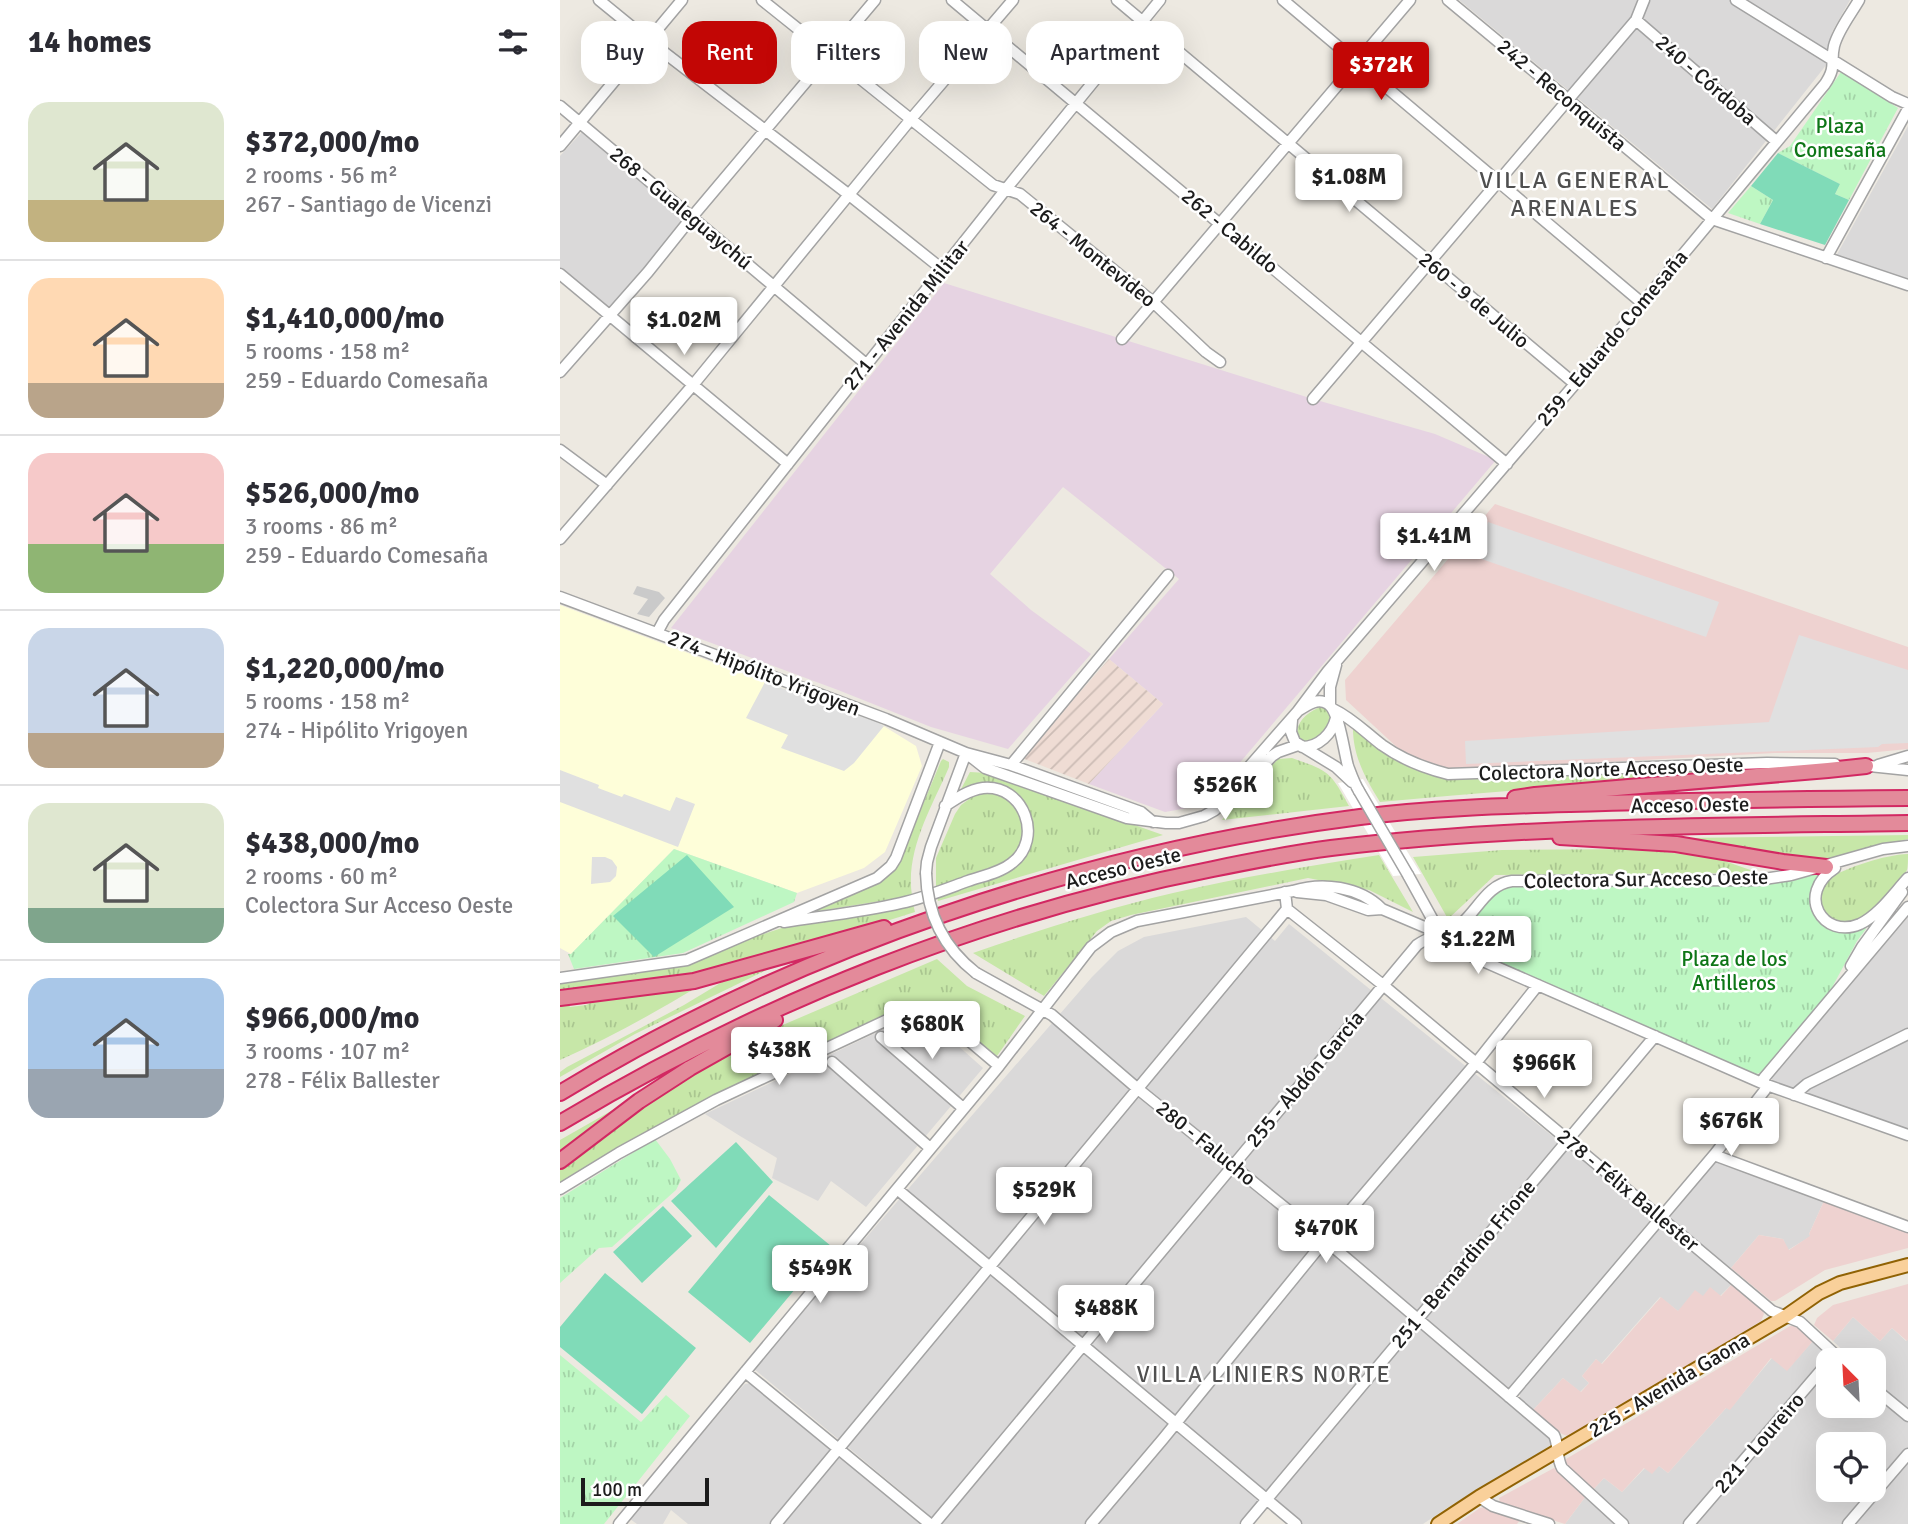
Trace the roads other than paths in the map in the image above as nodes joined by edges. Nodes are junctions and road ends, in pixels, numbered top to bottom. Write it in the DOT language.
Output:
graph roads {
  1 [pos="599,0"];
  2 [pos="682,0"];
  3 [pos="762,0"];
  4 [pos="875,0"];
  5 [pos="952,0"];
  6 [pos="1013,0"];
  7 [pos="1117,0"];
  8 [pos="1160,0"];
  9 [pos="1283,0"];
  10 [pos="1410,0"];
  11 [pos="1448,0"];
  12 [pos="1644,0"];
  13 [pos="1859,0"];
  14 [pos="1741,1"];
  15 [pos="1636,20"];
  16 [pos="625,21"];
  17 [pos="664,21"];
  18 [pos="857,21"];
  19 [pos="978,21"];
  20 [pos="995,21"];
  21 [pos="1141,21"];
  22 [pos="1143,21"];
  23 [pos="791,23"];
  24 [pos="1012,50"];
  25 [pos="668,55"];
  26 [pos="1184,57"];
  27 [pos="1833,60"];
  28 [pos="1358,63"];
  29 [pos="612,84"];
  30 [pos="804,84"];
  31 [pos="868,84"];
  32 [pos="941,84"];
  33 [pos="1091,84"];
  34 [pos="1568,100"];
  35 [pos="1075,104"];
  36 [pos="560,106"];
  37 [pos="1908,106"];
  38 [pos="911,119"];
  39 [pos="580,122"];
  40 [pos="765,130"];
  41 [pos="1776,141"];
  42 [pos="1289,144"];
  43 [pos="560,146"];
  44 [pos="1499,182"];
  45 [pos="1006,189"];
  46 [pos="848,194"];
  47 [pos="692,217"];
  48 [pos="1712,219"];
  49 [pos="1220,223"];
  50 [pos="1826,258"];
  51 [pos="1429,262"];
  52 [pos="942,269"];
  53 [pos="560,274"];
  54 [pos="1908,285"];
  55 [pos="773,286"];
  56 [pos="1153,302"];
  57 [pos="1642,303"];
  58 [pos="610,316"];
  59 [pos="1122,339"];
  60 [pos="1362,341"];
  61 [pos="1220,362"];
  62 [pos="866,364"];
  63 [pos="560,372"];
  64 [pos="1575,384"];
  65 [pos="693,385"];
  66 [pos="1313,398"];
  67 [pos="560,450"];
  68 [pos="788,464"];
  69 [pos="1507,464"];
  70 [pos="607,485"];
  71 [pos="560,539"];
  72 [pos="1168,575"];
  73 [pos="560,597"];
  74 [pos="657,633"];
  75 [pos="1337,662"];
  76 [pos="1333,710"];
  77 [pos="1296,716"];
  78 [pos="940,742"];
  79 [pos="1300,746"];
  80 [pos="966,753"];
  81 [pos="1908,756"];
  82 [pos="1011,765"];
  83 [pos="1870,766"];
  84 [pos="1908,770"];
  85 [pos="1357,788"];
  86 [pos="1236,790"];
  87 [pos="1908,797"];
  88 [pos="945,806"];
  89 [pos="1454,808"];
  90 [pos="1192,820"];
  91 [pos="1153,822"];
  92 [pos="1908,823"];
  93 [pos="1495,833"];
  94 [pos="1908,846"];
  95 [pos="1850,859"];
  96 [pos="1826,867"];
  97 [pos="1908,880"];
  98 [pos="1289,892"];
  99 [pos="1908,907"];
  100 [pos="1287,909"];
  101 [pos="946,912"];
  102 [pos="765,926"];
  103 [pos="1441,934"];
  104 [pos="560,978"];
  105 [pos="849,978"];
  106 [pos="1383,985"];
  107 [pos="1538,985"];
  108 [pos="1837,991"];
  109 [pos="560,998"];
  110 [pos="1044,1009"];
  111 [pos="1908,1034"];
  112 [pos="1655,1036"];
  113 [pos="881,1037"];
  114 [pos="832,1062"];
  115 [pos="1476,1063"];
  116 [pos="999,1066"];
  117 [pos="1764,1084"];
  118 [pos="1138,1088"];
  119 [pos="560,1093"];
  120 [pos="1794,1095"];
  121 [pos="963,1108"];
  122 [pos="560,1123"];
  123 [pos="1908,1135"];
  124 [pos="1567,1140"];
  125 [pos="930,1148"];
  126 [pos="1714,1155"];
  127 [pos="560,1161"];
  128 [pos="1233,1166"];
  129 [pos="560,1189"];
  130 [pos="897,1189"];
  131 [pos="1660,1217"];
  132 [pos="1908,1227"];
  133 [pos="1325,1240"];
  134 [pos="1908,1265"];
  135 [pos="990,1268"];
  136 [pos="1786,1316"];
  137 [pos="1417,1319"];
  138 [pos="1082,1345"];
  139 [pos="1824,1348"];
  140 [pos="745,1371"];
  141 [pos="1816,1379"];
  142 [pos="1510,1397"];
  143 [pos="1886,1398"];
  144 [pos="1908,1416"];
  145 [pos="1176,1423"];
  146 [pos="839,1449"];
  147 [pos="1558,1451"];
  148 [pos="1908,1454"];
  149 [pos="1479,1497"];
  150 [pos="1266,1499"];
  151 [pos="619,1524"];
  152 [pos="776,1524"];
  153 [pos="932,1524"];
  154 [pos="1091,1524"];
  155 [pos="1246,1524"];
  156 [pos="1296,1524"];
  157 [pos="1438,1524"];
  158 [pos="1549,1524"];
  159 [pos="1623,1524"];
  160 [pos="1689,1524"];
  161 [pos="1848,1524"];
  1 -- 16 [label="street"];
  2 -- 17 [label="street"];
  3 -- 23 [label="street, 264 - Montevideo"];
  4 -- 18 [label="street"];
  5 -- 19 [label="street, 262 - Cabildo"];
  6 -- 20 [label="street"];
  7 -- 21 [label="street, 260 - 9 de Julio"];
  8 -- 22 [label="street, 271 - Avenida Militar"];
  9 -- 28 [label="street"];
  10 -- 28 [label="street"];
  11 -- 34 [label="street, 242 - Reconquista"];
  12 -- 15 [label="street"];
  13 -- 27 [label="street, 259 - Eduardo Comesaña"];
  14 -- 27 [label="street"];
  15 -- 34 [label="street"];
  15 -- 41 [label="street, 240 - Córdoba"];
  24 -- 35 [label="street, 262 - Cabildo"];
  25 -- 40 [label="street"];
  26 -- 42 [label="street, 260 - 9 de Julio"];
  27 -- 37 [label="street"];
  27 -- 41 [label="street, 259 - Eduardo Comesaña"];
  28 -- 42 [label="street"];
  28 -- 44 [label="street"];
  29 -- 39 [label="street"];
  30 -- 40 [label="street"];
  31 -- 38 [label="street, 264 - Montevideo"];
  32 -- 38 [label="street"];
  33 -- 35 [label="street, 271 - Avenida Militar"];
  34 -- 44 [label="street"];
  34 -- 48 [label="street, 242 - Reconquista"];
  35 -- 45 [label="street, 271 - Avenida Militar"];
  35 -- 49 [label="street, 262 - Cabildo"];
  36 -- 39 [label="street, 268 - Gualeguaychú"];
  37 -- 50 [label="street"];
  38 -- 45 [label="street, 264 - Montevideo"];
  38 -- 46 [label="street"];
  39 -- 43 [label="street"];
  39 -- 47 [label="street, 268 - Gualeguaychú"];
  40 -- 46 [label="street"];
  40 -- 47 [label="street"];
  41 -- 48 [label="street, 259 - Eduardo Comesaña"];
  42 -- 49 [label="street"];
  42 -- 51 [label="street, 260 - 9 de Julio"];
  44 -- 51 [label="street"];
  44 -- 57 [label="street"];
  45 -- 52 [label="street, 271 - Avenida Militar"];
  45 -- 56 [label="street, 264 - Montevideo"];
  46 -- 52 [label="street"];
  46 -- 55 [label="street"];
  47 -- 55 [label="street, 268 - Gualeguaychú"];
  47 -- 58 [label="street"];
  48 -- 50 [label="street, 242 - Reconquista"];
  48 -- 57 [label="street, 259 - Eduardo Comesaña"];
  49 -- 56 [label="street"];
  49 -- 60 [label="street, 262 - Cabildo"];
  50 -- 54 [label="street, 242 - Reconquista"];
  51 -- 60 [label="street"];
  51 -- 64 [label="street, 260 - 9 de Julio"];
  52 -- 62 [label="street, 271 - Avenida Militar"];
  53 -- 58 [label="street"];
  55 -- 62 [label="street, 268 - Gualeguaychú"];
  55 -- 65 [label="street"];
  56 -- 59 [label="street"];
  56 -- 61 [label="street, 264 - Montevideo"];
  57 -- 64 [label="street, 259 - Eduardo Comesaña"];
  58 -- 63 [label="street"];
  58 -- 65 [label="street"];
  60 -- 66 [label="street"];
  60 -- 69 [label="street, 262 - Cabildo"];
  62 -- 68 [label="street, 271 - Avenida Militar"];
  64 -- 69 [label="street, 259 - Eduardo Comesaña"];
  65 -- 68 [label="street"];
  65 -- 70 [label="street"];
  67 -- 70 [label="street"];
  68 -- 74 [label="street, 271 - Avenida Militar"];
  69 -- 75 [label="street, 259 - Eduardo Comesaña"];
  70 -- 71 [label="street"];
  72 -- 82 [label="street"];
  73 -- 74 [label="street, 274 - Hipólito Yrigoyen"];
  74 -- 78 [label="street, 274 - Hipólito Yrigoyen"];
  75 -- 76 [label="street, 259 - Eduardo Comesaña"];
  75 -- 77 [label="street, 259 - Eduardo Comesaña"];
  76 -- 77 [label="street"];
  76 -- 79 [label="street"];
  76 -- 83 [label="street, Colectora Norte Acceso Oeste"];
  76 -- 85 [label="street"];
  77 -- 79 [label="street"];
  77 -- 86 [label="street, 259 - Eduardo Comesaña"];
  78 -- 80 [label="street, 274 - Hipólito Yrigoyen"];
  78 -- 102 [label="street"];
  79 -- 85 [label="street"];
  79 -- 86 [label="street, 259 - Eduardo Comesaña"];
  80 -- 82 [label="street, 274 - Hipólito Yrigoyen"];
  80 -- 88 [label="street, 280 - Falucho"];
  80 -- 91 [label="street, 274 - Hipólito Yrigoyen"];
  81 -- 83 [label="street"];
  82 -- 91 [label="street, 274 - Hipólito Yrigoyen"];
  83 -- 84 [label="street, Colectora Norte Acceso Oeste"];
  83 -- 89 [label="highway"];
  85 -- 103 [label="street, bridge"];
  86 -- 90 [label="street, 259 - Eduardo Comesaña"];
  87 -- 89 [label="highway, Acceso Oeste"];
  88 -- 102 [label="street"];
  88 -- 110 [label="street, 280 - Falucho, bridge"];
  89 -- 101 [label="highway, Acceso Oeste"];
  90 -- 91 [label="street, 274 - Hipólito Yrigoyen"];
  92 -- 93 [label="highway, Acceso Oeste"];
  93 -- 96 [label="highway"];
  93 -- 105 [label="highway, Acceso Oeste"];
  94 -- 95 [label="street, Colectora Sur Acceso Oeste"];
  95 -- 96 [label="street, Colectora Sur Acceso Oeste"];
  95 -- 97 [label="street"];
  96 -- 103 [label="street, Colectora Sur Acceso Oeste"];
  97 -- 108 [label="street"];
  98 -- 100 [label="street"];
  98 -- 103 [label="street"];
  98 -- 110 [label="street"];
  99 -- 108 [label="street"];
  100 -- 106 [label="street, 278 - Félix Ballester"];
  100 -- 118 [label="street"];
  101 -- 109 [label="highway"];
  101 -- 119 [label="highway, Acceso Oeste"];
  102 -- 104 [label="street"];
  103 -- 106 [label="street, 255 - Abdón García"];
  103 -- 107 [label="street"];
  105 -- 122 [label="highway, Acceso Oeste"];
  105 -- 127 [label="highway"];
  106 -- 115 [label="street, 278 - Félix Ballester"];
  106 -- 128 [label="street, 255 - Abdón García"];
  107 -- 112 [label="street"];
  107 -- 115 [label="street"];
  108 -- 117 [label="street"];
  110 -- 116 [label="street"];
  110 -- 118 [label="street, 280 - Falucho"];
  111 -- 120 [label="street"];
  112 -- 117 [label="street"];
  112 -- 124 [label="street, 251 - Bernardino Frione"];
  113 -- 121 [label="street"];
  114 -- 125 [label="street"];
  115 -- 124 [label="street, 278 - Félix Ballester"];
  115 -- 133 [label="street"];
  116 -- 121 [label="street"];
  116 -- 129 [label="street"];
  117 -- 120 [label="street"];
  117 -- 126 [label="street"];
  118 -- 128 [label="street, 280 - Falucho"];
  118 -- 135 [label="street"];
  120 -- 123 [label="street"];
  121 -- 125 [label="street"];
  124 -- 131 [label="street, 278 - Félix Ballester"];
  124 -- 137 [label="street, 251 - Bernardino Frione"];
  125 -- 130 [label="street"];
  126 -- 131 [label="street"];
  126 -- 132 [label="street"];
  128 -- 133 [label="street, 280 - Falucho"];
  128 -- 138 [label="street, 255 - Abdón García"];
  130 -- 135 [label="street"];
  130 -- 140 [label="street"];
  131 -- 136 [label="street, 278 - Félix Ballester"];
  131 -- 142 [label="street"];
  133 -- 137 [label="street, 280 - Falucho"];
  133 -- 145 [label="street"];
  134 -- 136 [label="main road, 225 - Avenida Gaona"];
  135 -- 138 [label="street"];
  135 -- 146 [label="street"];
  136 -- 139 [label="street, 278 - Félix Ballester"];
  136 -- 147 [label="main road, 225 - Avenida Gaona"];
  137 -- 142 [label="street, 280 - Falucho"];
  137 -- 150 [label="street, 251 - Bernardino Frione"];
  138 -- 145 [label="street"];
  138 -- 153 [label="street, 255 - Abdón García"];
  140 -- 146 [label="street"];
  140 -- 151 [label="street"];
  141 -- 160 [label="street, 221 - Loureiro"];
  142 -- 147 [label="street, 280 - Falucho"];
  143 -- 144 [label="street"];
  145 -- 150 [label="street"];
  145 -- 154 [label="street"];
  146 -- 152 [label="street"];
  146 -- 153 [label="street"];
  147 -- 149 [label="main road, 225 - Avenida Gaona"];
  147 -- 159 [label="street, 280 - Falucho"];
  148 -- 161 [label="street"];
  149 -- 157 [label="main road, 225 - Avenida Gaona"];
  149 -- 158 [label="street"];
  150 -- 155 [label="street, 251 - Bernardino Frione"];
  150 -- 156 [label="street"];
}
